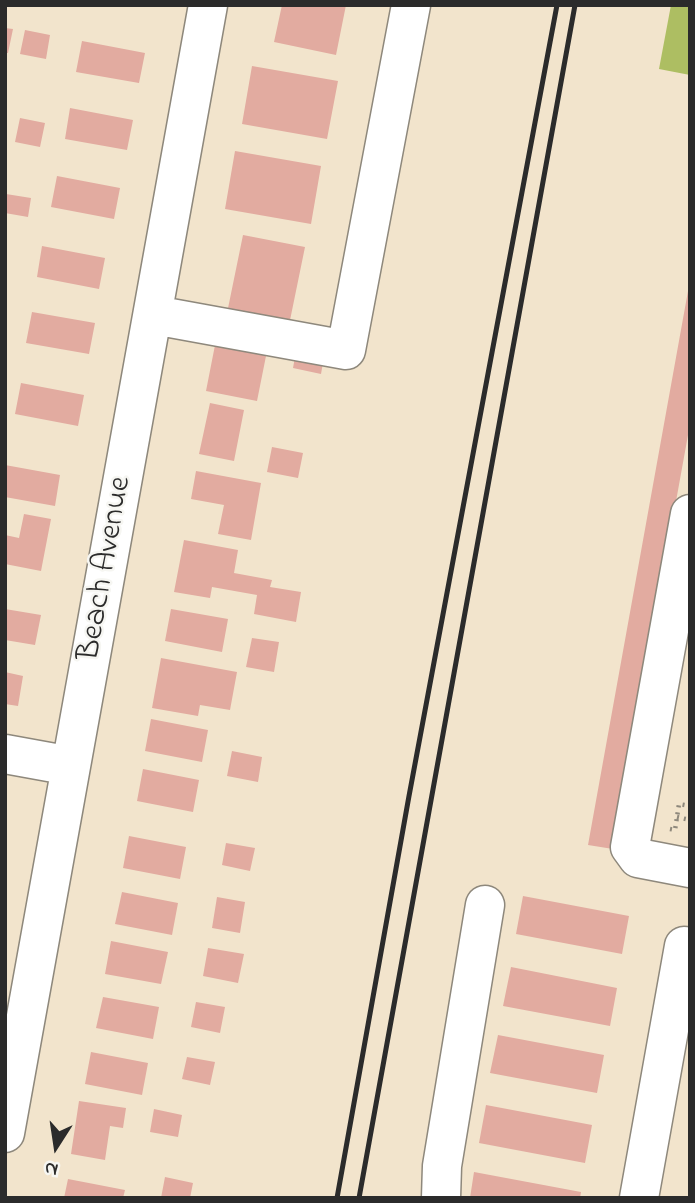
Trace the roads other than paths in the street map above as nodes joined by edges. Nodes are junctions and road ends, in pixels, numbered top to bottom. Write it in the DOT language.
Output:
graph roads {
  1 [pos="208,5"];
  2 [pos="411,5"];
  3 [pos="154,315"];
  4 [pos="690,514"];
  5 [pos="5,754"];
  6 [pos="71,766"];
  7 [pos="690,868"];
  8 [pos="485,905"];
  9 [pos="684,946"];
  10 [pos="5,1133"];
  11 [pos="441,1198"];
  12 [pos="639,1198"];
  1 -- 3 [label="street, Beach Avenue"];
  2 -- 3 [label="street"];
  3 -- 6 [label="street, Beach Avenue"];
  4 -- 7 [label="street"];
  5 -- 6 [label="street"];
  6 -- 10 [label="street, Beach Avenue"];
  8 -- 11 [label="street"];
  9 -- 12 [label="street"];
}
